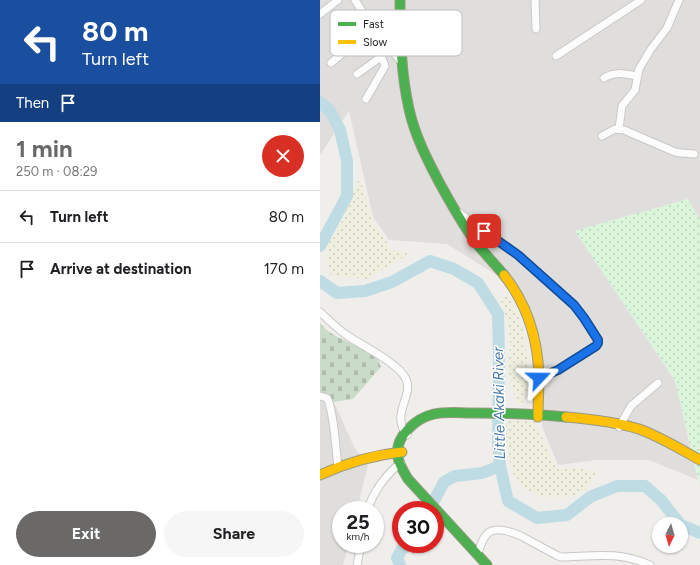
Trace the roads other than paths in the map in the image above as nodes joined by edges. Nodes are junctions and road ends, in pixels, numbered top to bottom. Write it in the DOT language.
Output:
graph roads {
  1 [pos="338,0"];
  2 [pos="355,0"];
  3 [pos="535,0"];
  4 [pos="641,0"];
  5 [pos="679,0"];
  6 [pos="360,10"];
  7 [pos="320,14"];
  8 [pos="536,28"];
  9 [pos="339,56"];
  10 [pos="381,56"];
  11 [pos="395,56"];
  12 [pos="402,56"];
  13 [pos="556,56"];
  14 [pos="331,63"];
  15 [pos="403,64"];
  16 [pos="357,74"];
  17 [pos="637,76"];
  18 [pos="604,78"];
  19 [pos="366,99"];
  20 [pos="619,129"];
  21 [pos="602,136"];
  22 [pos="694,154"];
  23 [pos="452,208"];
  24 [pos="320,312"];
  25 [pos="539,378"];
  26 [pos="658,383"];
  27 [pos="320,396"];
  28 [pos="538,416"];
  29 [pos="619,426"];
  30 [pos="407,434"];
  31 [pos="400,458"];
  32 [pos="700,460"];
  33 [pos="700,464"];
  34 [pos="338,468"];
  35 [pos="320,475"];
  36 [pos="372,501"];
  37 [pos="359,553"];
  38 [pos="478,553"];
  39 [pos="357,565"];
  40 [pos="486,565"];
  41 [pos="491,565"];
  42 [pos="650,565"];
  1 -- 7 [label="street"];
  2 -- 6 [label="street"];
  3 -- 8 [label="street"];
  4 -- 13 [label="street"];
  5 -- 17 [label="street"];
  9 -- 14 [label="street"];
  10 -- 16 [label="street"];
  10 -- 19 [label="street"];
  11 -- 15 [label="street"];
  12 -- 15 [label="main road"];
  15 -- 23 [label="main road"];
  17 -- 18 [label="street"];
  17 -- 20 [label="street"];
  20 -- 21 [label="street"];
  20 -- 22 [label="street"];
  23 -- 25 [label="main road"];
  23 -- 25 [label="street"];
  24 -- 30 [label="street"];
  25 -- 28 [label="main road"];
  26 -- 29 [label="street"];
  27 -- 34 [label="street"];
  28 -- 29 [label="main road"];
  28 -- 30 [label="main road"];
  29 -- 32 [label="main road"];
  29 -- 33 [label="main road"];
  30 -- 31 [label="main road"];
  31 -- 34 [label="main road"];
  31 -- 36 [label="street"];
  31 -- 38 [label="main road"];
  34 -- 35 [label="main road"];
  37 -- 39 [label="street"];
  38 -- 40 [label="main road"];
  38 -- 41 [label="main road"];
  38 -- 42 [label="street"];
}
